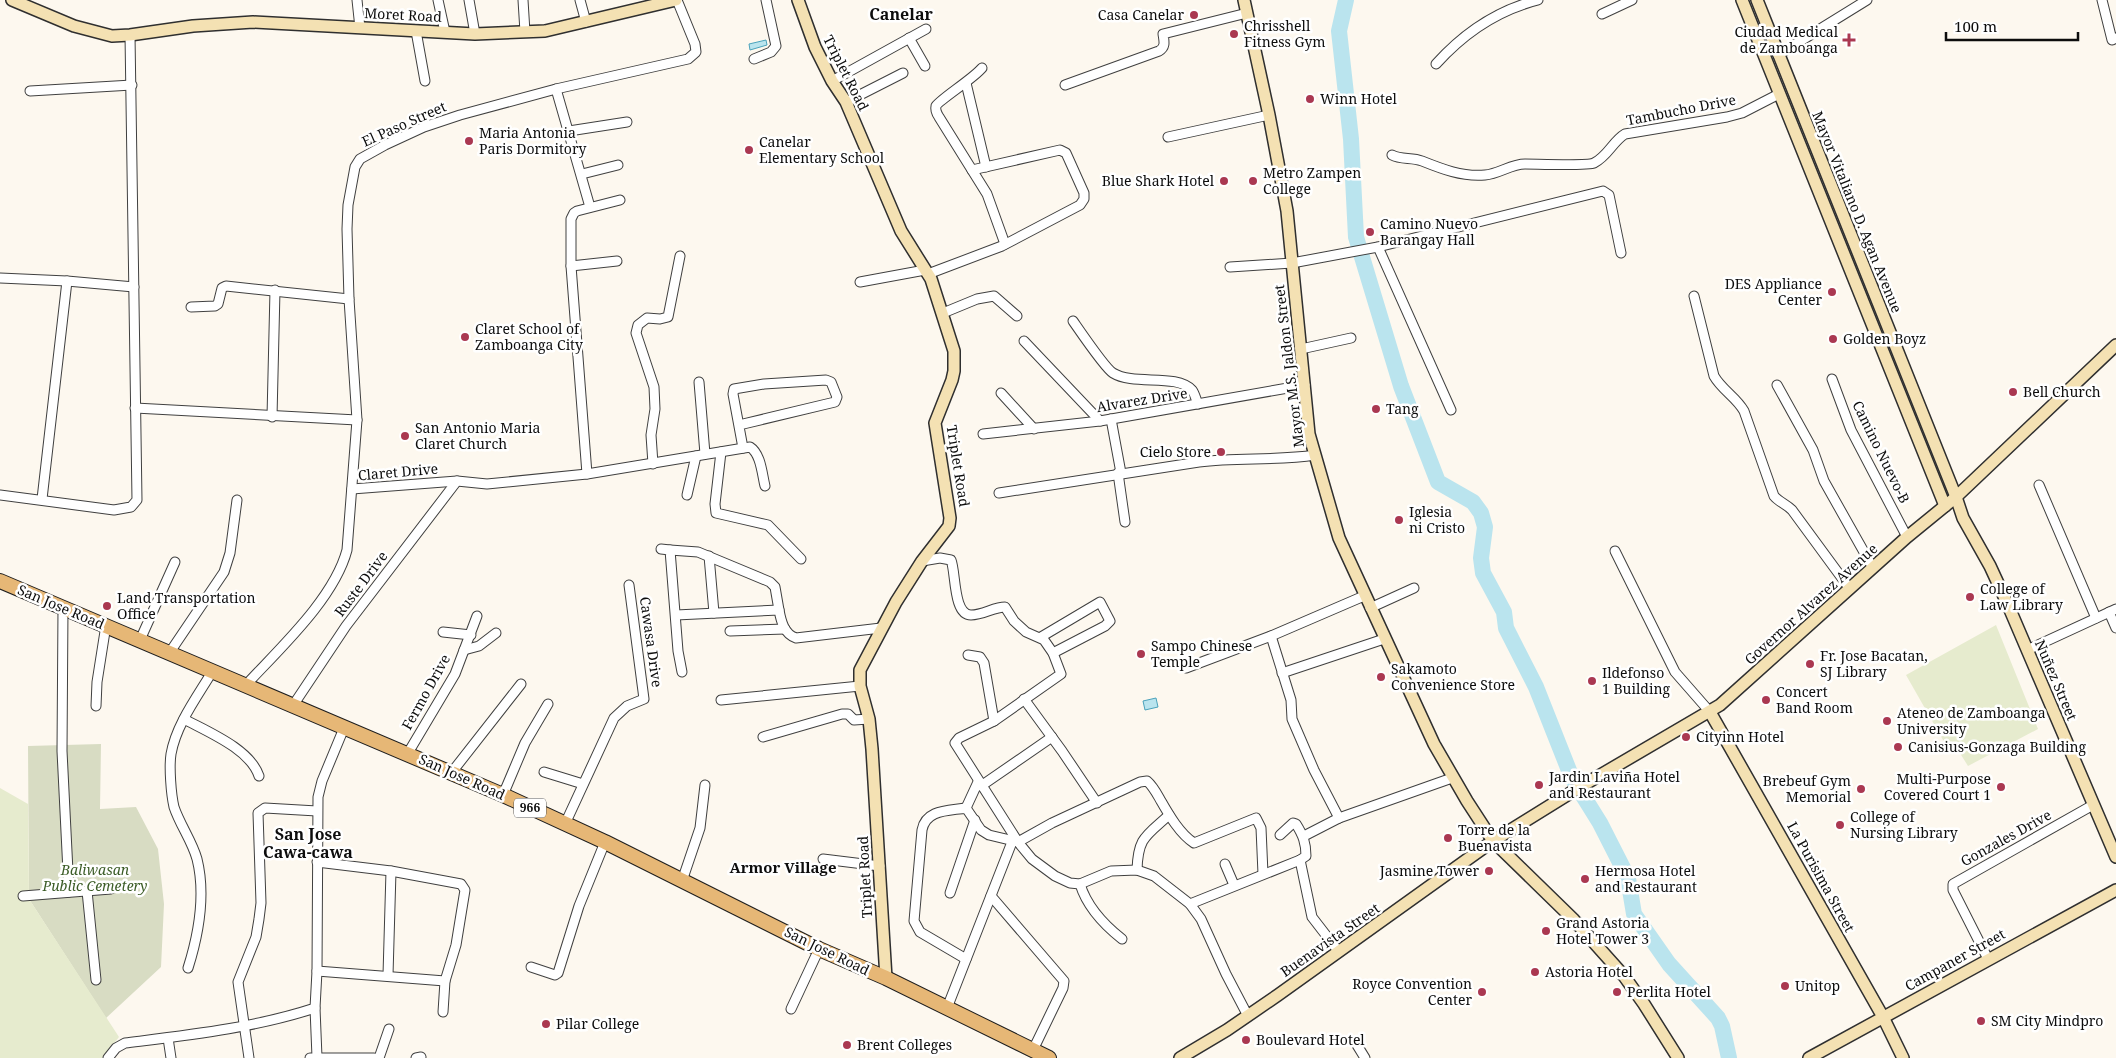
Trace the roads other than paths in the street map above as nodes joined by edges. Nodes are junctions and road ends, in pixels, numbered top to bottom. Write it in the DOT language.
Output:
graph roads {
  1 [pos="12,0"];
  2 [pos="357,0"];
  3 [pos="438,0"];
  4 [pos="469,0"];
  5 [pos="523,0"];
  6 [pos="580,0"];
  7 [pos="676,0"];
  8 [pos="766,0"];
  9 [pos="798,0"];
  10 [pos="1244,0"];
  11 [pos="1538,0"];
  12 [pos="1632,0"];
  13 [pos="1742,0"];
  14 [pos="1757,0"];
  15 [pos="1866,0"];
  16 [pos="2102,0"];
  17 [pos="1247,13"];
  18 [pos="1602,14"];
  19 [pos="586,22"];
  20 [pos="360,28"];
  21 [pos="926,29"];
  22 [pos="416,31"];
  23 [pos="445,32"];
  24 [pos="525,32"];
  25 [pos="475,34"];
  26 [pos="130,35"];
  27 [pos="909,38"];
  28 [pos="2116,38"];
  29 [pos="1778,55"];
  30 [pos="754,59"];
  31 [pos="1436,64"];
  32 [pos="925,66"];
  33 [pos="982,68"];
  34 [pos="903,73"];
  35 [pos="425,81"];
  36 [pos="832,81"];
  37 [pos="966,83"];
  38 [pos="132,85"];
  39 [pos="1065,86"];
  40 [pos="556,89"];
  41 [pos="30,92"];
  42 [pos="1794,95"];
  43 [pos="1780,97"];
  44 [pos="846,102"];
  45 [pos="1269,115"];
  46 [pos="627,122"];
  47 [pos="569,131"];
  48 [pos="1168,137"];
  49 [pos="1392,155"];
  50 [pos="618,165"];
  51 [pos="986,167"];
  52 [pos="972,170"];
  53 [pos="582,174"];
  54 [pos="620,200"];
  55 [pos="590,207"];
  56 [pos="1004,244"];
  57 [pos="1378,247"];
  58 [pos="1621,252"];
  59 [pos="680,256"];
  60 [pos="617,261"];
  61 [pos="1292,263"];
  62 [pos="571,266"];
  63 [pos="1863,266"];
  64 [pos="1230,267"];
  65 [pos="926,272"];
  66 [pos="1850,272"];
  67 [pos="0,278"];
  68 [pos="67,281"];
  69 [pos="860,282"];
  70 [pos="134,287"];
  71 [pos="275,290"];
  72 [pos="1694,296"];
  73 [pos="349,299"];
  74 [pos="191,307"];
  75 [pos="943,313"];
  76 [pos="1017,316"];
  77 [pos="1073,321"];
  78 [pos="1351,338"];
  79 [pos="1024,342"];
  80 [pos="2116,345"];
  81 [pos="1301,349"];
  82 [pos="1832,378"];
  83 [pos="700,382"];
  84 [pos="1777,385"];
  85 [pos="1305,386"];
  86 [pos="1001,392"];
  87 [pos="1198,404"];
  88 [pos="134,408"];
  89 [pos="1451,410"];
  90 [pos="272,417"];
  91 [pos="1111,419"];
  92 [pos="357,420"];
  93 [pos="1100,421"];
  94 [pos="739,425"];
  95 [pos="1034,429"];
  96 [pos="983,434"];
  97 [pos="743,448"];
  98 [pos="721,452"];
  99 [pos="701,455"];
  100 [pos="1315,455"];
  101 [pos="653,464"];
  102 [pos="1119,473"];
  103 [pos="586,474"];
  104 [pos="457,481"];
  105 [pos="2039,485"];
  106 [pos="765,486"];
  107 [pos="352,489"];
  108 [pos="1000,493"];
  109 [pos="0,495"];
  110 [pos="687,495"];
  111 [pos="1956,497"];
  112 [pos="42,499"];
  113 [pos="237,500"];
  114 [pos="1945,506"];
  115 [pos="1962,518"];
  116 [pos="1125,522"];
  117 [pos="1907,537"];
  118 [pos="1615,551"];
  119 [pos="709,556"];
  120 [pos="801,559"];
  121 [pos="922,560"];
  122 [pos="175,562"];
  123 [pos="1873,568"];
  124 [pos="0,581"];
  125 [pos="629,585"];
  126 [pos="1414,588"];
  127 [pos="1850,589"];
  128 [pos="1364,596"];
  129 [pos="63,608"];
  130 [pos="1370,608"];
  131 [pos="779,610"];
  132 [pos="2113,611"];
  133 [pos="714,613"];
  134 [pos="676,615"];
  135 [pos="477,616"];
  136 [pos="2096,618"];
  137 [pos="106,625"];
  138 [pos="881,628"];
  139 [pos="2116,628"];
  140 [pos="785,629"];
  141 [pos="730,631"];
  142 [pos="443,632"];
  143 [pos="496,633"];
  144 [pos="471,635"];
  145 [pos="1271,636"];
  146 [pos="1041,637"];
  147 [pos="1384,639"];
  148 [pos="140,640"];
  149 [pos="464,650"];
  150 [pos="2027,650"];
  151 [pos="170,652"];
  152 [pos="1053,653"];
  153 [pos="968,655"];
  154 [pos="1186,668"];
  155 [pos="212,672"];
  156 [pos="682,672"];
  157 [pos="1282,673"];
  158 [pos="521,684"];
  159 [pos="245,686"];
  160 [pos="860,686"];
  161 [pos="1024,699"];
  162 [pos="721,700"];
  163 [pos="548,704"];
  164 [pos="96,706"];
  165 [pos="292,707"];
  166 [pos="1710,712"];
  167 [pos="184,719"];
  168 [pos="869,719"];
  169 [pos="994,721"];
  170 [pos="344,728"];
  171 [pos="1052,737"];
  172 [pos="762,738"];
  173 [pos="408,753"];
  174 [pos="452,772"];
  175 [pos="544,772"];
  176 [pos="258,776"];
  177 [pos="1452,778"];
  178 [pos="582,784"];
  179 [pos="980,784"];
  180 [pos="704,785"];
  181 [pos="503,795"];
  182 [pos="1096,803"];
  183 [pos="2093,805"];
  184 [pos="966,808"];
  185 [pos="318,811"];
  186 [pos="1169,815"];
  187 [pos="1339,818"];
  188 [pos="975,820"];
  189 [pos="565,824"];
  190 [pos="1280,835"];
  191 [pos="1304,836"];
  192 [pos="1494,841"];
  193 [pos="605,842"];
  194 [pos="1015,842"];
  195 [pos="2116,857"];
  196 [pos="822,859"];
  197 [pos="1300,860"];
  198 [pos="317,862"];
  199 [pos="1225,864"];
  200 [pos="880,866"];
  201 [pos="1137,870"];
  202 [pos="391,871"];
  203 [pos="1263,874"];
  204 [pos="682,881"];
  205 [pos="1080,884"];
  206 [pos="1234,885"];
  207 [pos="111,889"];
  208 [pos="2116,890"];
  209 [pos="87,891"];
  210 [pos="69,892"];
  211 [pos="950,893"];
  212 [pos="23,896"];
  213 [pos="991,896"];
  214 [pos="1190,904"];
  215 [pos="1122,939"];
  216 [pos="819,949"];
  217 [pos="1339,952"];
  218 [pos="966,959"];
  219 [pos="1988,959"];
  220 [pos="531,967"];
  221 [pos="188,968"];
  222 [pos="318,970"];
  223 [pos="388,975"];
  224 [pos="886,978"];
  225 [pos="96,980"];
  226 [pos="445,981"];
  227 [pos="315,1008"];
  228 [pos="947,1008"];
  229 [pos="792,1009"];
  230 [pos="443,1012"];
  231 [pos="1248,1016"];
  232 [pos="1883,1017"];
  233 [pos="243,1026"];
  234 [pos="389,1029"];
  235 [pos="168,1038"];
  236 [pos="1357,1045"];
  237 [pos="1033,1050"];
  238 [pos="422,1057"];
  239 [pos="108,1058"];
  240 [pos="171,1058"];
  241 [pos="249,1058"];
  242 [pos="313,1058"];
  243 [pos="374,1058"];
  244 [pos="379,1058"];
  245 [pos="416,1058"];
  246 [pos="1049,1058"];
  247 [pos="1180,1058"];
  248 [pos="1365,1058"];
  249 [pos="1678,1058"];
  250 [pos="1809,1058"];
  251 [pos="1903,1058"];
  1 -- 26 [label="main road, Moret Road"];
  2 -- 20 [label="street"];
  3 -- 23 [label="street"];
  4 -- 25 [label="street"];
  5 -- 24 [label="street"];
  6 -- 19 [label="street"];
  7 -- 19 [label="main road, Moret Road"];
  7 -- 40 [label="street, El Paso Street"];
  8 -- 30 [label="street"];
  9 -- 36 [label="main road, Triplet Road"];
  10 -- 17 [label="main road, Mayor M.S. Jaldon Street"];
  11 -- 31 [label="street"];
  12 -- 18 [label="street"];
  13 -- 43 [label="main road, Mayor Vitaliano D. Agan Avenue"];
  14 -- 29 [label="main road, Mayor Vitaliano D. Agan Avenue"];
  15 -- 29 [label="street"];
  16 -- 28 [label="street"];
  17 -- 39 [label="street"];
  17 -- 45 [label="main road, Mayor M.S. Jaldon Street"];
  19 -- 24 [label="main road, Moret Road"];
  20 -- 22 [label="main road, Moret Road"];
  20 -- 26 [label="main road, Moret Road"];
  21 -- 27 [label="street"];
  22 -- 23 [label="main road, Moret Road"];
  22 -- 35 [label="street"];
  23 -- 25 [label="main road, Moret Road"];
  24 -- 25 [label="main road, Moret Road"];
  26 -- 38 [label="street"];
  27 -- 32 [label="street"];
  27 -- 36 [label="street"];
  29 -- 42 [label="main road, Mayor Vitaliano D. Agan Avenue"];
  33 -- 37 [label="street"];
  34 -- 44 [label="street"];
  36 -- 44 [label="main road, Triplet Road"];
  37 -- 51 [label="street"];
  37 -- 52 [label="street"];
  38 -- 41 [label="street"];
  38 -- 70 [label="street"];
  40 -- 47 [label="street"];
  40 -- 73 [label="street, El Paso Street"];
  42 -- 43 [label="main road"];
  42 -- 63 [label="main road, Mayor Vitaliano D. Agan Avenue"];
  43 -- 49 [label="street, Tambucho Drive"];
  43 -- 66 [label="main road, Mayor Vitaliano D. Agan Avenue"];
  44 -- 65 [label="main road, Triplet Road"];
  45 -- 48 [label="street"];
  45 -- 61 [label="main road, Mayor M.S. Jaldon Street"];
  46 -- 47 [label="street"];
  47 -- 53 [label="street"];
  50 -- 53 [label="street"];
  51 -- 52 [label="street"];
  51 -- 56 [label="street"];
  52 -- 56 [label="street"];
  53 -- 55 [label="street"];
  54 -- 55 [label="street"];
  55 -- 62 [label="street"];
  56 -- 65 [label="street"];
  57 -- 58 [label="street"];
  57 -- 61 [label="street"];
  57 -- 89 [label="street"];
  59 -- 101 [label="street"];
  60 -- 62 [label="street"];
  61 -- 64 [label="street"];
  61 -- 81 [label="main road, Mayor M.S. Jaldon Street"];
  62 -- 103 [label="street"];
  63 -- 66 [label="main road"];
  63 -- 111 [label="main road, Mayor Vitaliano D. Agan Avenue"];
  65 -- 69 [label="street"];
  65 -- 75 [label="main road, Triplet Road"];
  66 -- 114 [label="main road, Mayor Vitaliano D. Agan Avenue"];
  67 -- 68 [label="street"];
  68 -- 70 [label="street"];
  68 -- 112 [label="street"];
  70 -- 88 [label="street"];
  71 -- 73 [label="street"];
  71 -- 74 [label="street"];
  71 -- 90 [label="street"];
  72 -- 127 [label="street"];
  73 -- 92 [label="street, El Paso Street"];
  75 -- 76 [label="street"];
  75 -- 121 [label="main road, Triplet Road"];
  77 -- 87 [label="street"];
  78 -- 81 [label="street"];
  79 -- 93 [label="street"];
  80 -- 111 [label="main road, Governor Alvarez Avenue"];
  81 -- 85 [label="main road, Mayor M.S. Jaldon Street"];
  82 -- 117 [label="street, Camino Nuevo-B"];
  83 -- 99 [label="street"];
  84 -- 123 [label="street"];
  85 -- 87 [label="street, Alvarez Drive"];
  85 -- 100 [label="main road, Mayor M.S. Jaldon Street"];
  86 -- 95 [label="street"];
  87 -- 91 [label="street, Alvarez Drive"];
  88 -- 90 [label="street"];
  88 -- 112 [label="street"];
  90 -- 92 [label="street"];
  91 -- 93 [label="street, Alvarez Drive"];
  91 -- 102 [label="street"];
  92 -- 107 [label="street, El Paso Street"];
  93 -- 95 [label="street, Alvarez Drive"];
  94 -- 94 [label="street"];
  94 -- 97 [label="street"];
  95 -- 96 [label="street, Alvarez Drive"];
  97 -- 98 [label="street, Claret Drive"];
  97 -- 106 [label="street"];
  98 -- 99 [label="street, Claret Drive"];
  98 -- 120 [label="street"];
  99 -- 101 [label="street, Claret Drive"];
  99 -- 110 [label="street"];
  100 -- 102 [label="street"];
  100 -- 128 [label="main road, Mayor M.S. Jaldon Street"];
  101 -- 103 [label="street, Claret Drive"];
  102 -- 108 [label="street"];
  102 -- 116 [label="street"];
  103 -- 104 [label="street, Claret Drive"];
  104 -- 107 [label="street, Claret Drive"];
  104 -- 165 [label="street, Ruste Drive"];
  105 -- 136 [label="street"];
  107 -- 159 [label="street, Claret Drive"];
  109 -- 112 [label="street"];
  111 -- 114 [label="main road, Governor Alvarez Avenue"];
  111 -- 115 [label="main road, Mayor Vitaliano D. Agan Avenue"];
  113 -- 151 [label="street"];
  114 -- 117 [label="main road, Governor Alvarez Avenue"];
  115 -- 150 [label="main road, Nuñez Street"];
  117 -- 123 [label="main road, Governor Alvarez Avenue"];
  118 -- 166 [label="street"];
  119 -- 131 [label="street"];
  119 -- 133 [label="street"];
  119 -- 134 [label="street"];
  121 -- 138 [label="main road, Triplet Road"];
  121 -- 146 [label="street"];
  122 -- 148 [label="street"];
  123 -- 127 [label="main road, Governor Alvarez Avenue"];
  124 -- 129 [label="main road, San Jose Road / 966"];
  125 -- 178 [label="street, Cawasa Drive"];
  126 -- 130 [label="street"];
  127 -- 166 [label="main road, Governor Alvarez Avenue"];
  128 -- 130 [label="main road, Mayor M.S. Jaldon Street"];
  128 -- 145 [label="street"];
  129 -- 137 [label="main road, San Jose Road / 966"];
  129 -- 210 [label="street"];
  130 -- 147 [label="main road, Mayor M.S. Jaldon Street"];
  131 -- 133 [label="street"];
  131 -- 140 [label="street"];
  132 -- 136 [label="street"];
  132 -- 139 [label="street"];
  133 -- 134 [label="street"];
  134 -- 156 [label="street"];
  135 -- 144 [label="street, Fermo Drive"];
  136 -- 150 [label="street"];
  137 -- 148 [label="main road, San Jose Road / 966"];
  137 -- 164 [label="street"];
  138 -- 140 [label="street"];
  138 -- 160 [label="main road, Triplet Road"];
  140 -- 141 [label="street"];
  142 -- 144 [label="street"];
  143 -- 149 [label="street"];
  144 -- 149 [label="street, Fermo Drive"];
  145 -- 154 [label="street"];
  145 -- 157 [label="street"];
  146 -- 152 [label="street"];
  146 -- 152 [label="street"];
  147 -- 157 [label="street"];
  147 -- 177 [label="main road, Mayor M.S. Jaldon Street"];
  148 -- 151 [label="main road, San Jose Road / 966"];
  149 -- 173 [label="street, Fermo Drive"];
  150 -- 183 [label="main road, Nuñez Street"];
  151 -- 155 [label="main road, San Jose Road / 966"];
  152 -- 161 [label="street"];
  153 -- 169 [label="street"];
  155 -- 159 [label="main road, San Jose Road / 966"];
  155 -- 167 [label="street"];
  157 -- 187 [label="street"];
  158 -- 174 [label="street"];
  159 -- 165 [label="main road, San Jose Road / 966"];
  160 -- 162 [label="street"];
  160 -- 168 [label="main road, Triplet Road"];
  161 -- 169 [label="street"];
  161 -- 171 [label="street"];
  163 -- 181 [label="street"];
  165 -- 170 [label="main road, San Jose Road / 966"];
  166 -- 192 [label="main road, Governor Alvarez Avenue"];
  166 -- 232 [label="main road, La Purisima Street"];
  167 -- 176 [label="street"];
  167 -- 221 [label="street"];
  168 -- 172 [label="street"];
  168 -- 200 [label="main road, Triplet Road"];
  169 -- 179 [label="street"];
  170 -- 173 [label="main road, San Jose Road / 966"];
  170 -- 185 [label="street"];
  171 -- 179 [label="street"];
  171 -- 182 [label="street"];
  173 -- 174 [label="main road, San Jose Road / 966"];
  174 -- 181 [label="main road, San Jose Road / 966"];
  175 -- 178 [label="street"];
  177 -- 187 [label="street"];
  177 -- 192 [label="main road, Mayor M.S. Jaldon Street"];
  178 -- 189 [label="street, Cawasa Drive"];
  179 -- 184 [label="street"];
  179 -- 194 [label="street"];
  180 -- 204 [label="street"];
  181 -- 189 [label="main road, San Jose Road / 966"];
  182 -- 186 [label="street"];
  182 -- 194 [label="street"];
  183 -- 195 [label="main road, Nuñez Street"];
  183 -- 219 [label="street, Gonzales Drive"];
  184 -- 188 [label="street"];
  184 -- 218 [label="street"];
  185 -- 198 [label="street"];
  185 -- 233 [label="street"];
  186 -- 201 [label="street"];
  186 -- 203 [label="street"];
  187 -- 191 [label="street"];
  188 -- 194 [label="street"];
  188 -- 211 [label="street"];
  189 -- 193 [label="main road, San Jose Road / 966"];
  190 -- 191 [label="street"];
  191 -- 197 [label="street"];
  192 -- 217 [label="main road, Buenavista Street"];
  192 -- 249 [label="main road, Mayor M.S. Jaldon Street"];
  193 -- 204 [label="main road, San Jose Road / 966"];
  193 -- 220 [label="street"];
  194 -- 205 [label="street"];
  194 -- 213 [label="street"];
  196 -- 200 [label="street"];
  197 -- 203 [label="street"];
  197 -- 217 [label="street"];
  198 -- 202 [label="street"];
  198 -- 222 [label="street"];
  199 -- 206 [label="street"];
  200 -- 224 [label="main road, Triplet Road"];
  201 -- 205 [label="street"];
  201 -- 214 [label="street"];
  202 -- 223 [label="street"];
  202 -- 226 [label="street"];
  203 -- 206 [label="street"];
  204 -- 216 [label="main road, San Jose Road / 966"];
  205 -- 215 [label="street"];
  206 -- 214 [label="street"];
  207 -- 209 [label="street"];
  208 -- 219 [label="main road, Campaner Street"];
  209 -- 210 [label="street"];
  209 -- 225 [label="street"];
  210 -- 212 [label="street"];
  213 -- 218 [label="street"];
  213 -- 237 [label="street"];
  214 -- 231 [label="street"];
  216 -- 224 [label="main road, San Jose Road / 966"];
  216 -- 229 [label="street"];
  217 -- 231 [label="main road, Buenavista Street"];
  218 -- 228 [label="street"];
  219 -- 232 [label="main road, Campaner Street"];
  222 -- 223 [label="street"];
  222 -- 227 [label="street"];
  223 -- 226 [label="street"];
  224 -- 228 [label="main road, San Jose Road / 966"];
  226 -- 230 [label="street"];
  227 -- 233 [label="street"];
  227 -- 242 [label="street"];
  228 -- 237 [label="main road, San Jose Road / 966"];
  231 -- 247 [label="main road, Buenavista Street"];
  232 -- 250 [label="main road, Campaner Street"];
  232 -- 251 [label="main road, La Purisima Street"];
  233 -- 235 [label="street"];
  233 -- 241 [label="street"];
  234 -- 244 [label="street"];
  235 -- 239 [label="street"];
  235 -- 240 [label="street"];
  236 -- 248 [label="street"];
  237 -- 246 [label="main road, San Jose Road / 966"];
  238 -- 245 [label="street"];
  242 -- 243 [label="street"];
}
